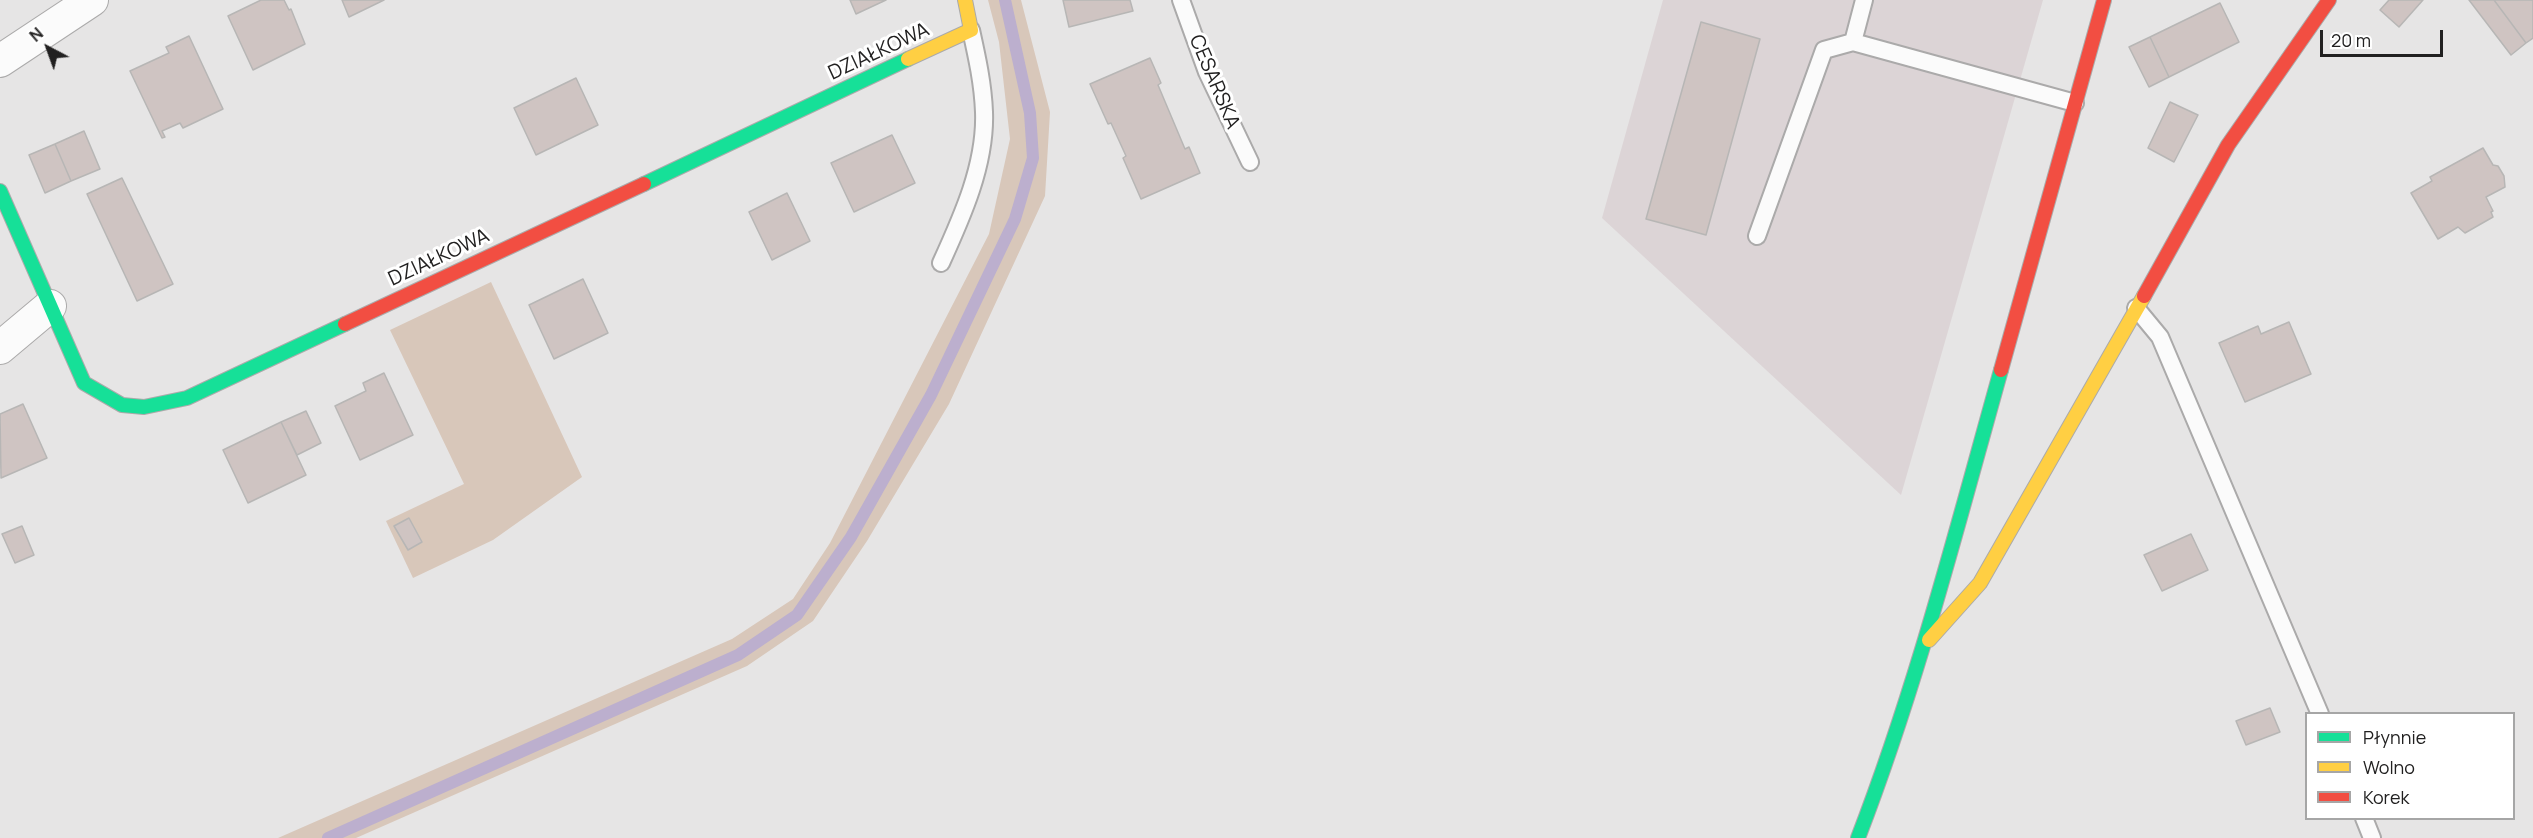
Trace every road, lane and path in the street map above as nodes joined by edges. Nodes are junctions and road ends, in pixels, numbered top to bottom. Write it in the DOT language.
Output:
graph roads {
  1 [pos="92,0"];
  2 [pos="965,0"];
  3 [pos="1181,0"];
  4 [pos="1864,0"];
  5 [pos="2104,0"];
  6 [pos="2329,0"];
  7 [pos="971,30"];
  8 [pos="1853,42"];
  9 [pos="0,61"];
  10 [pos="2074,103"];
  11 [pos="1250,162"];
  12 [pos="0,191"];
  13 [pos="1757,236"];
  14 [pos="941,263"];
  15 [pos="50,306"];
  16 [pos="2136,308"];
  17 [pos="0,348"];
  18 [pos="1924,645"];
  19 [pos="2319,712"];
  20 [pos="2364,820"];
  21 [pos="1858,838"];
  22 [pos="2372,838"];
  1 -- 9 [label="street"];
  2 -- 7 [label="street"];
  3 -- 11 [label="lane, CESARSKA"];
  4 -- 8 [label="lane"];
  5 -- 10 [label="street"];
  6 -- 16 [label="street"];
  7 -- 14 [label="lane"];
  7 -- 15 [label="street, DZIAŁKOWA"];
  8 -- 10 [label="lane"];
  8 -- 13 [label="lane"];
  10 -- 18 [label="street"];
  12 -- 15 [label="street, DZIAŁKOWA"];
  15 -- 17 [label="street"];
  16 -- 18 [label="street"];
  16 -- 19 [label="lane"];
  18 -- 21 [label="street"];
  20 -- 22 [label="lane"];
}
